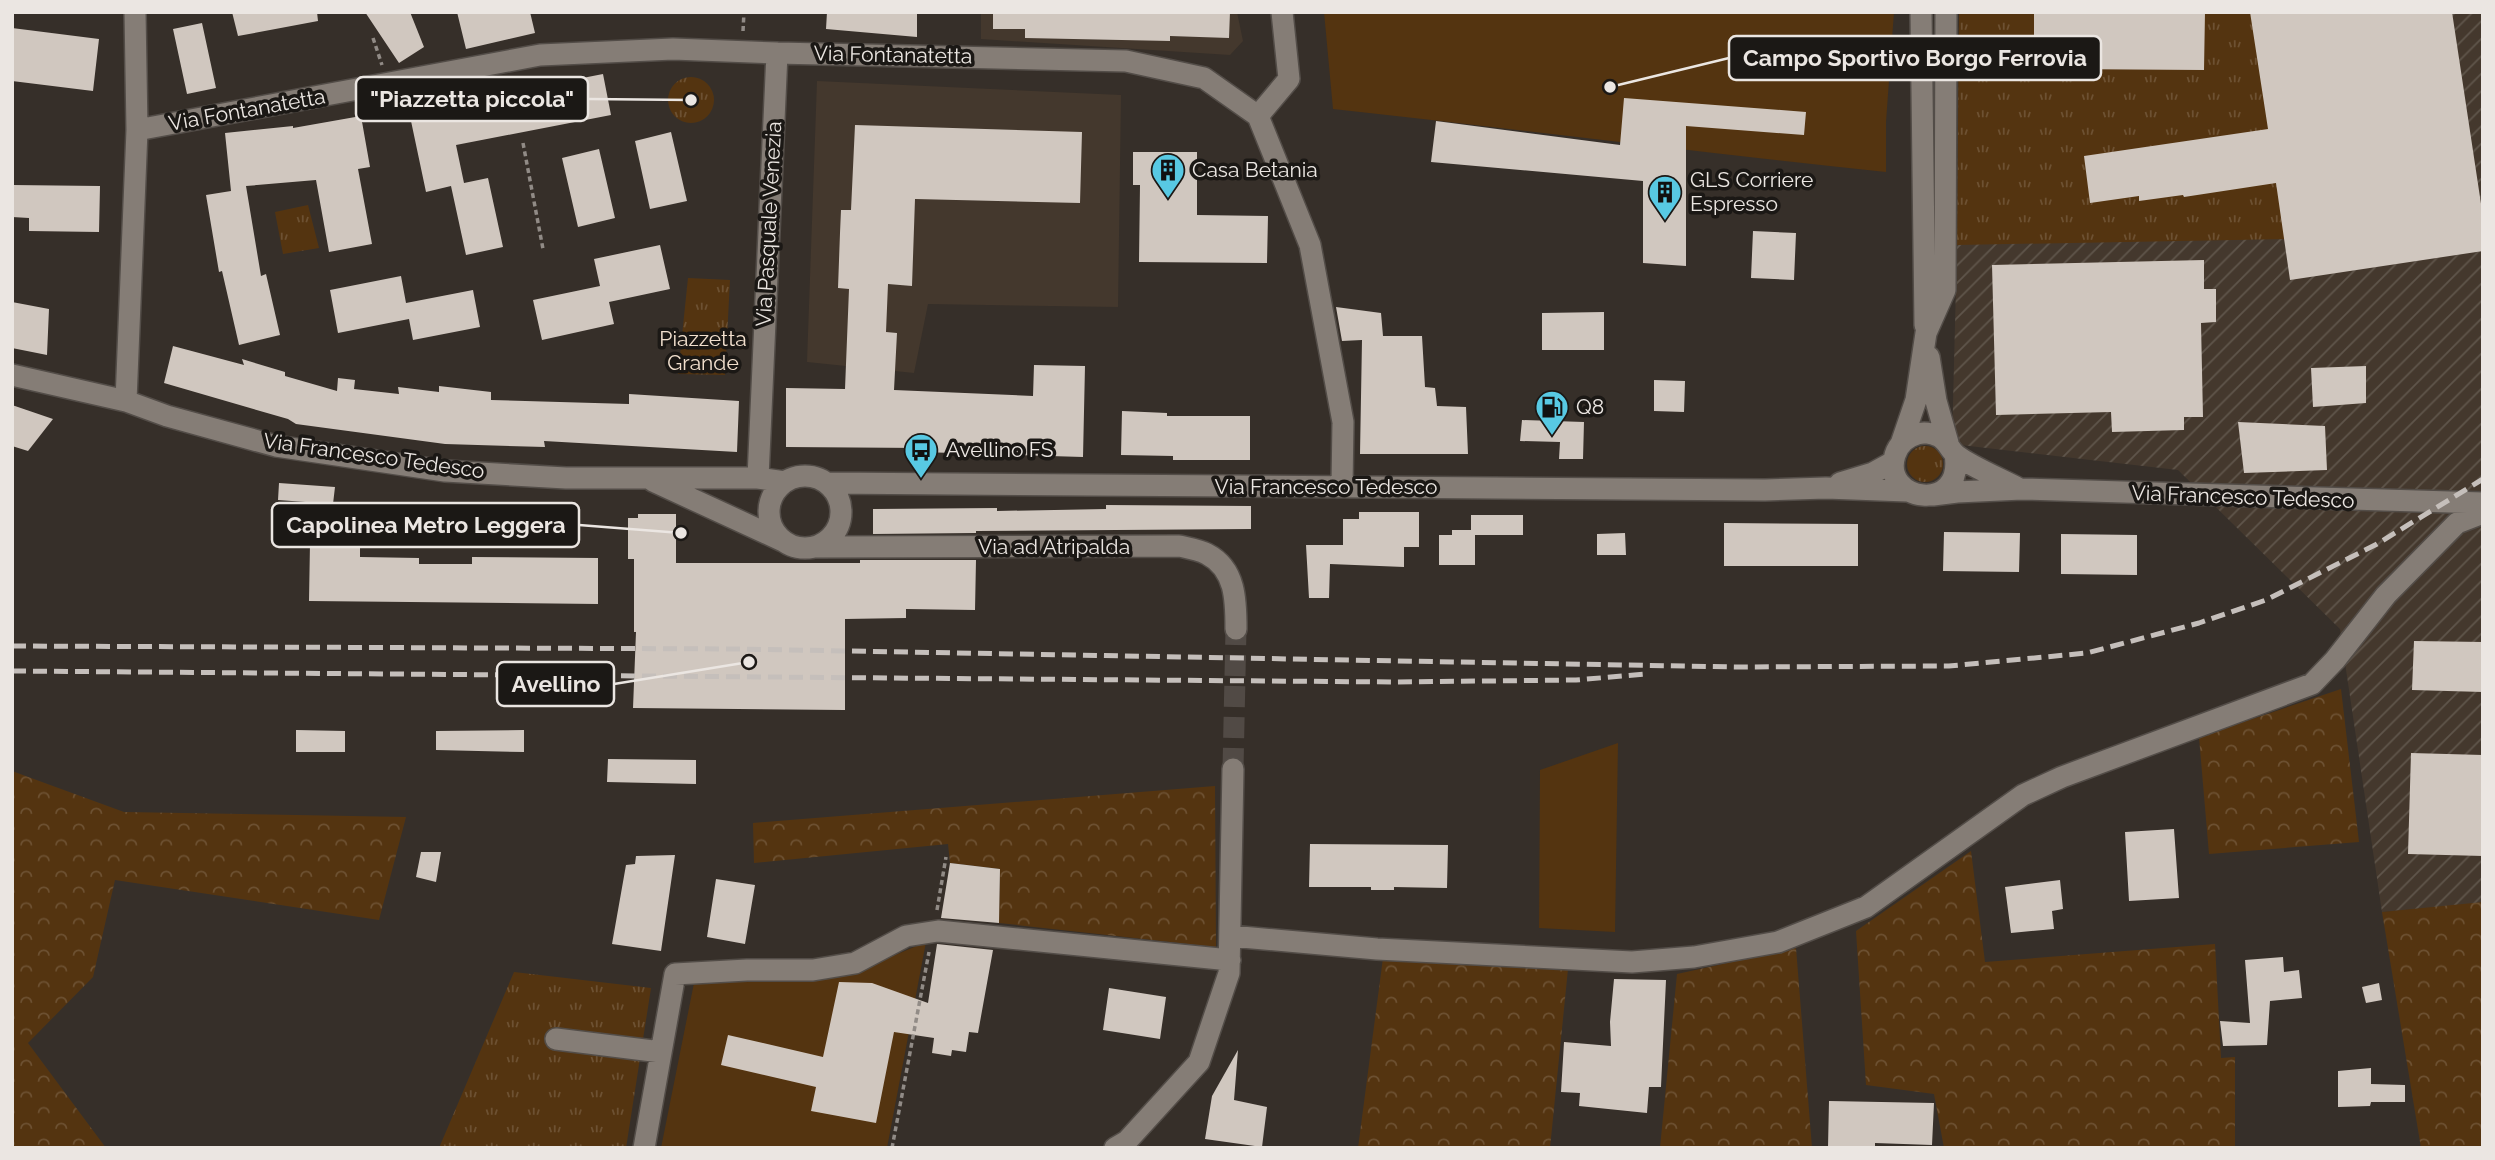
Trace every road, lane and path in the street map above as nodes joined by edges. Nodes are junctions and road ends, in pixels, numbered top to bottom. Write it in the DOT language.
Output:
graph roads {
  1 [pos="135,12"];
  2 [pos="1282,12"];
  3 [pos="1921,12"];
  4 [pos="1946,12"];
  5 [pos="373,38"];
  6 [pos="777,53"];
  7 [pos="389,84"];
  8 [pos="1258,116"];
  9 [pos="137,130"];
  10 [pos="523,143"];
  11 [pos="543,249"];
  12 [pos="1926,333"];
  13 [pos="12,375"];
  14 [pos="126,401"];
  15 [pos="1952,449"];
  16 [pos="1897,453"];
  17 [pos="645,477"];
  18 [pos="758,478"];
  19 [pos="785,482"];
  20 [pos="827,483"];
  21 [pos="876,485"];
  22 [pos="1342,486"];
  23 [pos="1826,488"];
  24 [pos="2022,489"];
  25 [pos="1907,491"];
  26 [pos="1933,495"];
  27 [pos="2473,503"];
  28 [pos="2483,513"];
  29 [pos="840,514"];
  30 [pos="788,544"];
  31 [pos="814,547"];
  32 [pos="876,548"];
  33 [pos="1236,629"];
  34 [pos="1233,769"];
  35 [pos="946,857"];
  36 [pos="933,932"];
  37 [pos="1230,936"];
  38 [pos="1230,960"];
  39 [pos="556,1039"];
  40 [pos="661,1052"];
  41 [pos="892,1145"];
  42 [pos="644,1148"];
  43 [pos="1115,1148"];
  1 -- 9 [label="street, Via Fontanatetta"];
  2 -- 8 [label="street"];
  3 -- 12 [label="street"];
  4 -- 12 [label="street"];
  5 -- 7 [label="path"];
  6 -- 7 [label="street, Via Fontanatetta"];
  6 -- 8 [label="street, Via Fontanatetta"];
  6 -- 18 [label="street, Via Pasquale Venezia"];
  7 -- 9 [label="street, Via Fontanatetta"];
  8 -- 22 [label="street"];
  9 -- 14 [label="street, Via Fontanatetta"];
  10 -- 11 [label="path"];
  12 -- 15 [label="street"];
  12 -- 16 [label="street"];
  13 -- 14 [label="street, Via Francesco Tedesco"];
  14 -- 17 [label="street, Via Francesco Tedesco"];
  15 -- 16 [label="street, Via Francesco Tedesco"];
  15 -- 24 [label="street, Via Francesco Tedesco"];
  15 -- 26 [label="street"];
  16 -- 23 [label="street, Via Francesco Tedesco"];
  16 -- 25 [label="street"];
  17 -- 18 [label="street, Via Francesco Tedesco"];
  17 -- 30 [label="street"];
  18 -- 19 [label="street, Via Francesco Tedesco"];
  19 -- 20 [label="street"];
  19 -- 30 [label="street"];
  20 -- 21 [label="street, Via Francesco Tedesco"];
  20 -- 29 [label="street"];
  21 -- 22 [label="street, Via Francesco Tedesco"];
  21 -- 29 [label="street"];
  22 -- 23 [label="street, Via Francesco Tedesco"];
  23 -- 25 [label="street, Via Francesco Tedesco"];
  24 -- 26 [label="street, Via Francesco Tedesco"];
  24 -- 27 [label="street, Via Francesco Tedesco"];
  25 -- 26 [label="street, Via Francesco Tedesco"];
  28 -- 37 [label="street"];
  29 -- 31 [label="street"];
  29 -- 32 [label="street"];
  30 -- 31 [label="street"];
  31 -- 32 [label="street, Via ad Atripalda"];
  32 -- 33 [label="street, Via ad Atripalda"];
  34 -- 37 [label="street"];
  35 -- 36 [label="path"];
  36 -- 38 [label="street"];
  36 -- 40 [label="street"];
  36 -- 41 [label="path"];
  37 -- 38 [label="street"];
  38 -- 43 [label="street"];
  39 -- 40 [label="street"];
  40 -- 42 [label="street"];
}
